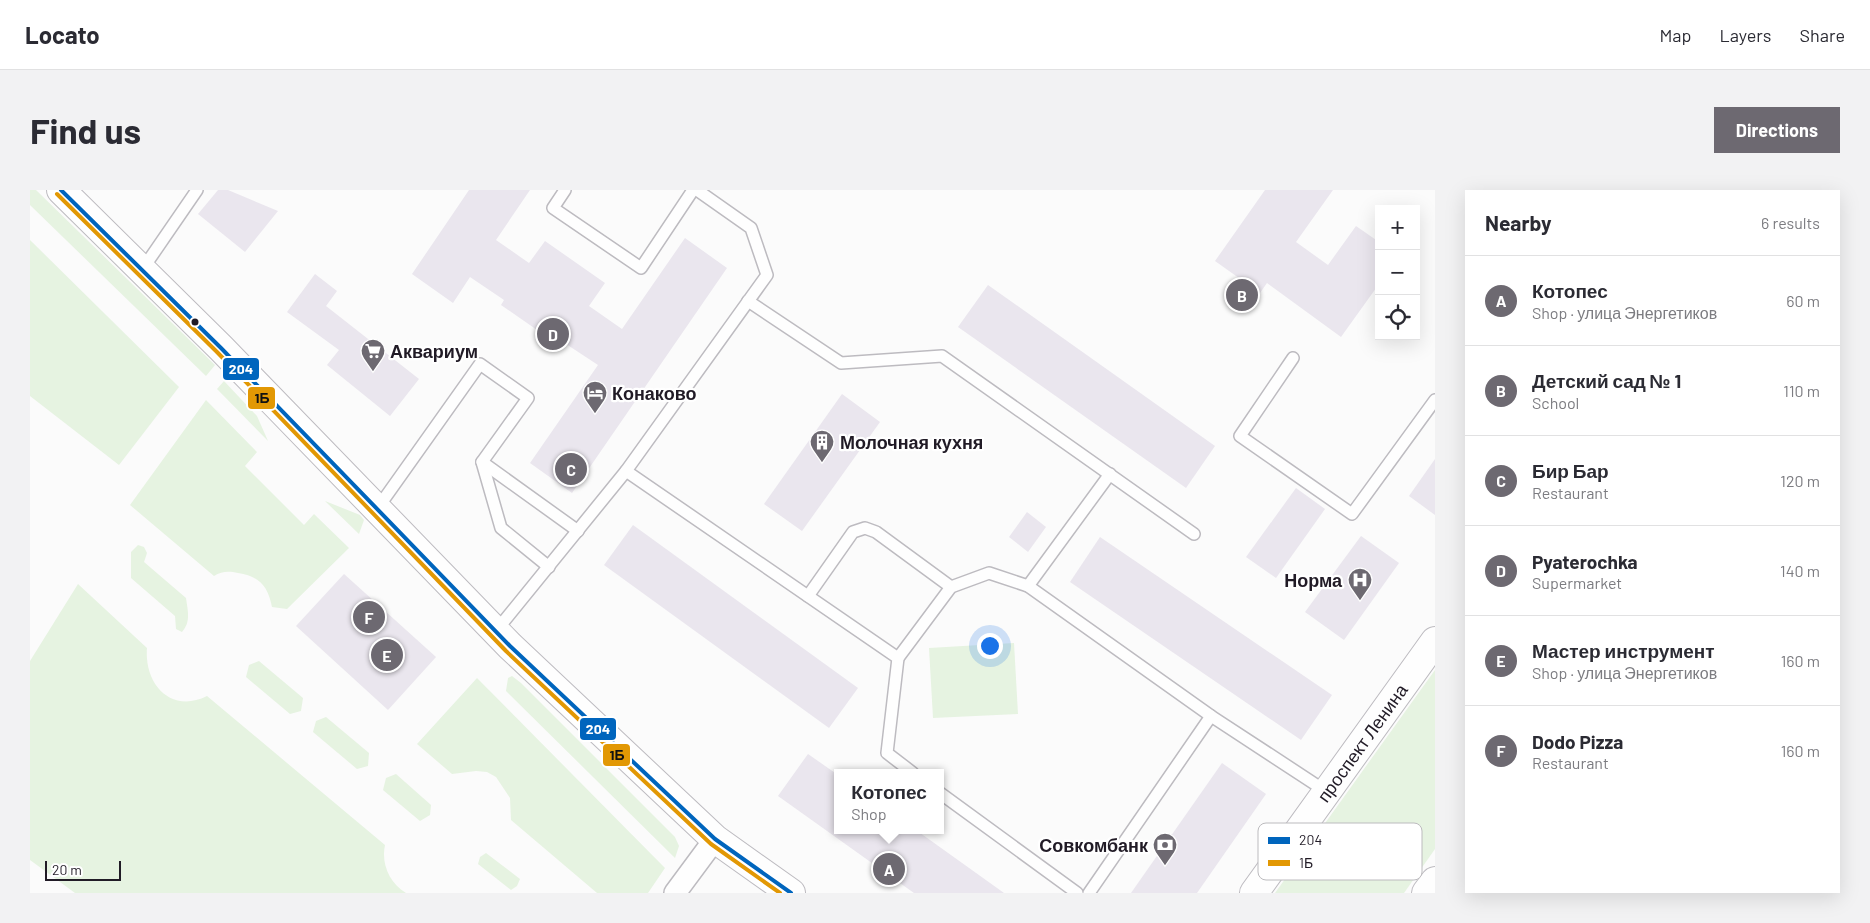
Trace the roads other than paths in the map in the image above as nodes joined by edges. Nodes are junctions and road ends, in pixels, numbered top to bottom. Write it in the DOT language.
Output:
graph roads {
  1 [pos="61,190"];
  2 [pos="197,190"];
  3 [pos="565,190"];
  4 [pos="693,190"];
  5 [pos="697,190"];
  6 [pos="142,270"];
  7 [pos="748,301"];
  8 [pos="1293,358"];
  9 [pos="1435,400"];
  10 [pos="482,462"];
  11 [pos="626,471"];
  12 [pos="1110,474"];
  13 [pos="377,510"];
  14 [pos="578,531"];
  15 [pos="1194,534"];
  16 [pos="549,567"];
  17 [pos="1028,586"];
  18 [pos="951,587"];
  19 [pos="808,596"];
  20 [pos="495,631"];
  21 [pos="1435,641"];
  22 [pos="898,658"];
  23 [pos="1211,716"];
  24 [pos="908,769"];
  25 [pos="1327,792"];
  26 [pos="944,796"];
  27 [pos="1305,823"];
  28 [pos="715,839"];
  29 [pos="1263,880"];
  30 [pos="1435,881"];
  31 [pos="675,893"];
  32 [pos="790,893"];
  33 [pos="1076,893"];
  34 [pos="1089,893"];
  35 [pos="1254,893"];
  36 [pos="1426,893"];
  1 -- 6 [label="main road"];
  2 -- 6 [label="lane"];
  3 -- 4 [label="lane"];
  5 -- 7 [label="lane"];
  6 -- 13 [label="main road"];
  7 -- 11 [label="lane"];
  7 -- 12 [label="lane"];
  8 -- 9 [label="lane"];
  10 -- 13 [label="lane"];
  10 -- 14 [label="lane"];
  10 -- 16 [label="lane"];
  11 -- 14 [label="lane"];
  11 -- 19 [label="lane"];
  12 -- 15 [label="lane"];
  12 -- 17 [label="lane"];
  13 -- 20 [label="main road"];
  14 -- 16 [label="lane"];
  16 -- 20 [label="lane"];
  17 -- 18 [label="lane"];
  17 -- 23 [label="lane"];
  18 -- 19 [label="lane"];
  18 -- 22 [label="lane"];
  19 -- 22 [label="lane"];
  20 -- 28 [label="main road"];
  21 -- 25 [label="main road, проспект Ленина"];
  22 -- 24 [label="lane"];
  23 -- 25 [label="lane"];
  23 -- 34 [label="lane"];
  25 -- 27 [label="main road, проспект Ленина"];
  26 -- 33 [label="lane"];
  28 -- 31 [label="street"];
  28 -- 32 [label="main road"];
  29 -- 35 [label="main road, проспект Ленина"];
  30 -- 36 [label="main road"];
}
